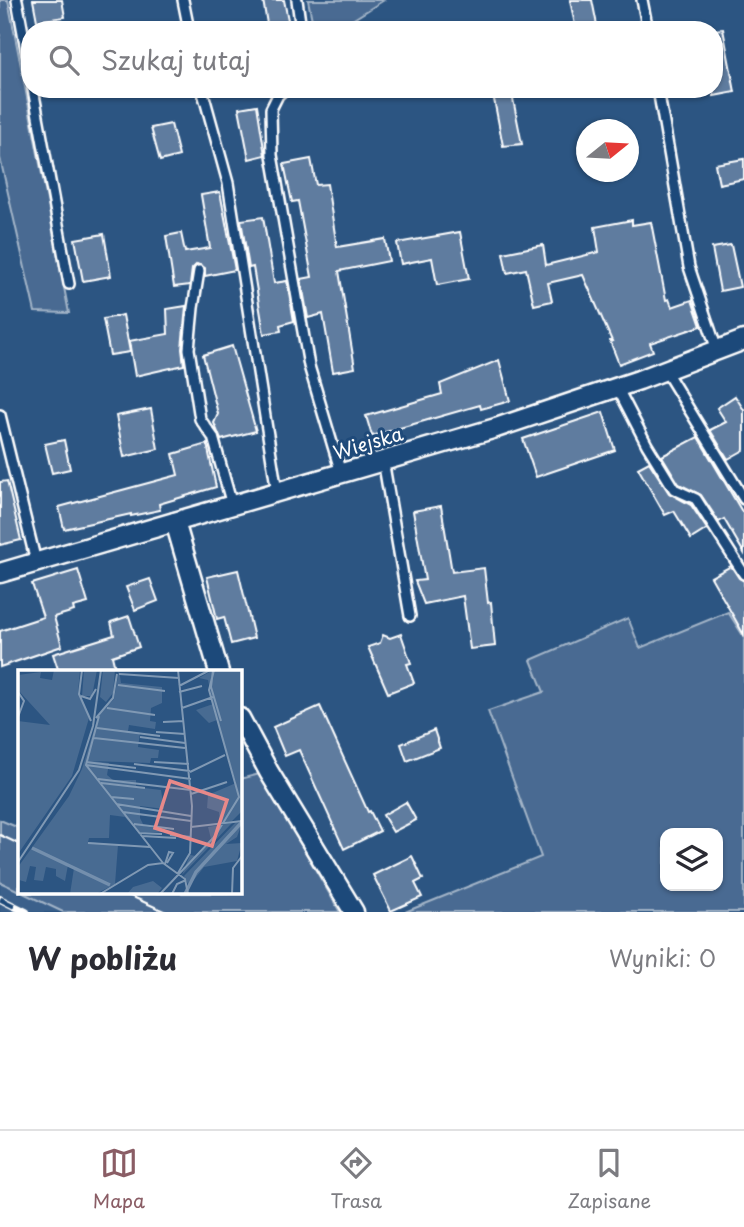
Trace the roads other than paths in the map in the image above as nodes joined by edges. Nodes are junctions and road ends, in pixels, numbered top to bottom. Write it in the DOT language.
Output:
graph roads {
  1 [pos="17,0"];
  2 [pos="183,0"];
  3 [pos="297,0"];
  4 [pos="642,0"];
  5 [pos="187,21"];
  6 [pos="300,21"];
  7 [pos="646,21"];
  8 [pos="21,22"];
  9 [pos="35,98"];
  10 [pos="204,98"];
  11 [pos="276,98"];
  12 [pos="660,98"];
  13 [pos="199,271"];
  14 [pos="69,284"];
  15 [pos="743,342"];
  16 [pos="717,350"];
  17 [pos="665,370"];
  18 [pos="617,387"];
  19 [pos="0,415"];
  20 [pos="383,460"];
  21 [pos="341,472"];
  22 [pos="277,492"];
  23 [pos="744,499"];
  24 [pos="232,505"];
  25 [pos="175,522"];
  26 [pos="36,562"];
  27 [pos="0,573"];
  28 [pos="744,574"];
  29 [pos="410,616"];
  30 [pos="218,670"];
  31 [pos="242,722"];
  32 [pos="354,912"];
  1 -- 8 [label="lane"];
  2 -- 5 [label="lane"];
  3 -- 6 [label="lane"];
  4 -- 7 [label="lane"];
  9 -- 14 [label="lane"];
  10 -- 22 [label="lane"];
  11 -- 21 [label="lane"];
  12 -- 16 [label="lane"];
  13 -- 24 [label="lane"];
  15 -- 16 [label="street, Wiejska"];
  16 -- 17 [label="street, Wiejska"];
  17 -- 18 [label="street, Wiejska"];
  17 -- 23 [label="lane"];
  18 -- 20 [label="street, Wiejska"];
  18 -- 28 [label="lane"];
  19 -- 26 [label="lane"];
  20 -- 21 [label="street, Wiejska"];
  20 -- 29 [label="lane"];
  21 -- 22 [label="street, Wiejska"];
  22 -- 24 [label="street, Wiejska"];
  24 -- 25 [label="street, Wiejska"];
  25 -- 26 [label="street, Wiejska"];
  25 -- 30 [label="street"];
  26 -- 27 [label="street, Wiejska"];
  31 -- 32 [label="street"];
}
